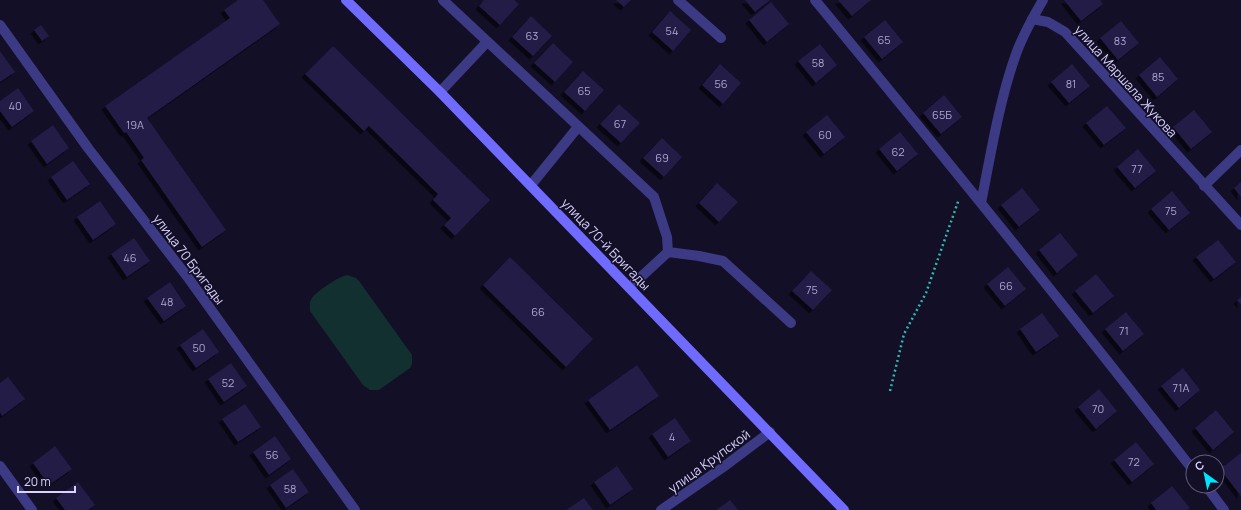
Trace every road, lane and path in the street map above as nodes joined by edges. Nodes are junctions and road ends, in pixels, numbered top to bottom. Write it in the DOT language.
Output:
graph roads {
  1 [pos="346,0"];
  2 [pos="443,0"];
  3 [pos="678,0"];
  4 [pos="814,0"];
  5 [pos="1043,0"];
  6 [pos="1032,19"];
  7 [pos="0,25"];
  8 [pos="721,38"];
  9 [pos="487,42"];
  10 [pos="440,92"];
  11 [pos="578,127"];
  12 [pos="1241,150"];
  13 [pos="965,184"];
  14 [pos="531,185"];
  15 [pos="1204,186"];
  16 [pos="981,203"];
  17 [pos="1241,225"];
  18 [pos="668,252"];
  19 [pos="630,286"];
  20 [pos="791,324"];
  21 [pos="890,391"];
  22 [pos="770,432"];
  23 [pos="1185,460"];
  24 [pos="0,466"];
  25 [pos="1212,494"];
  26 [pos="32,510"];
  27 [pos="355,510"];
  28 [pos="662,510"];
  29 [pos="844,510"];
  30 [pos="1224,510"];
  1 -- 10 [label="main road, улица 70-й Бригады"];
  2 -- 9 [label="street"];
  3 -- 8 [label="street"];
  4 -- 13 [label="street"];
  5 -- 6 [label="street"];
  6 -- 15 [label="street, улица Маршала Жукова"];
  6 -- 16 [label="street"];
  7 -- 27 [label="street, улица 70 Бригады"];
  9 -- 10 [label="street"];
  9 -- 11 [label="street"];
  10 -- 14 [label="main road, улица 70-й Бригады"];
  11 -- 14 [label="street"];
  11 -- 18 [label="street"];
  12 -- 15 [label="street"];
  13 -- 16 [label="street"];
  13 -- 21 [label="path"];
  14 -- 19 [label="main road, улица 70-й Бригады"];
  15 -- 17 [label="street, улица Маршала Жукова"];
  16 -- 23 [label="street"];
  18 -- 19 [label="street"];
  18 -- 20 [label="street"];
  19 -- 22 [label="main road, улица 70-й Бригады"];
  22 -- 28 [label="street, улица Крупской"];
  22 -- 29 [label="main road, улица 70-й Бригады"];
  24 -- 26 [label="street"];
  25 -- 30 [label="street"];
}
